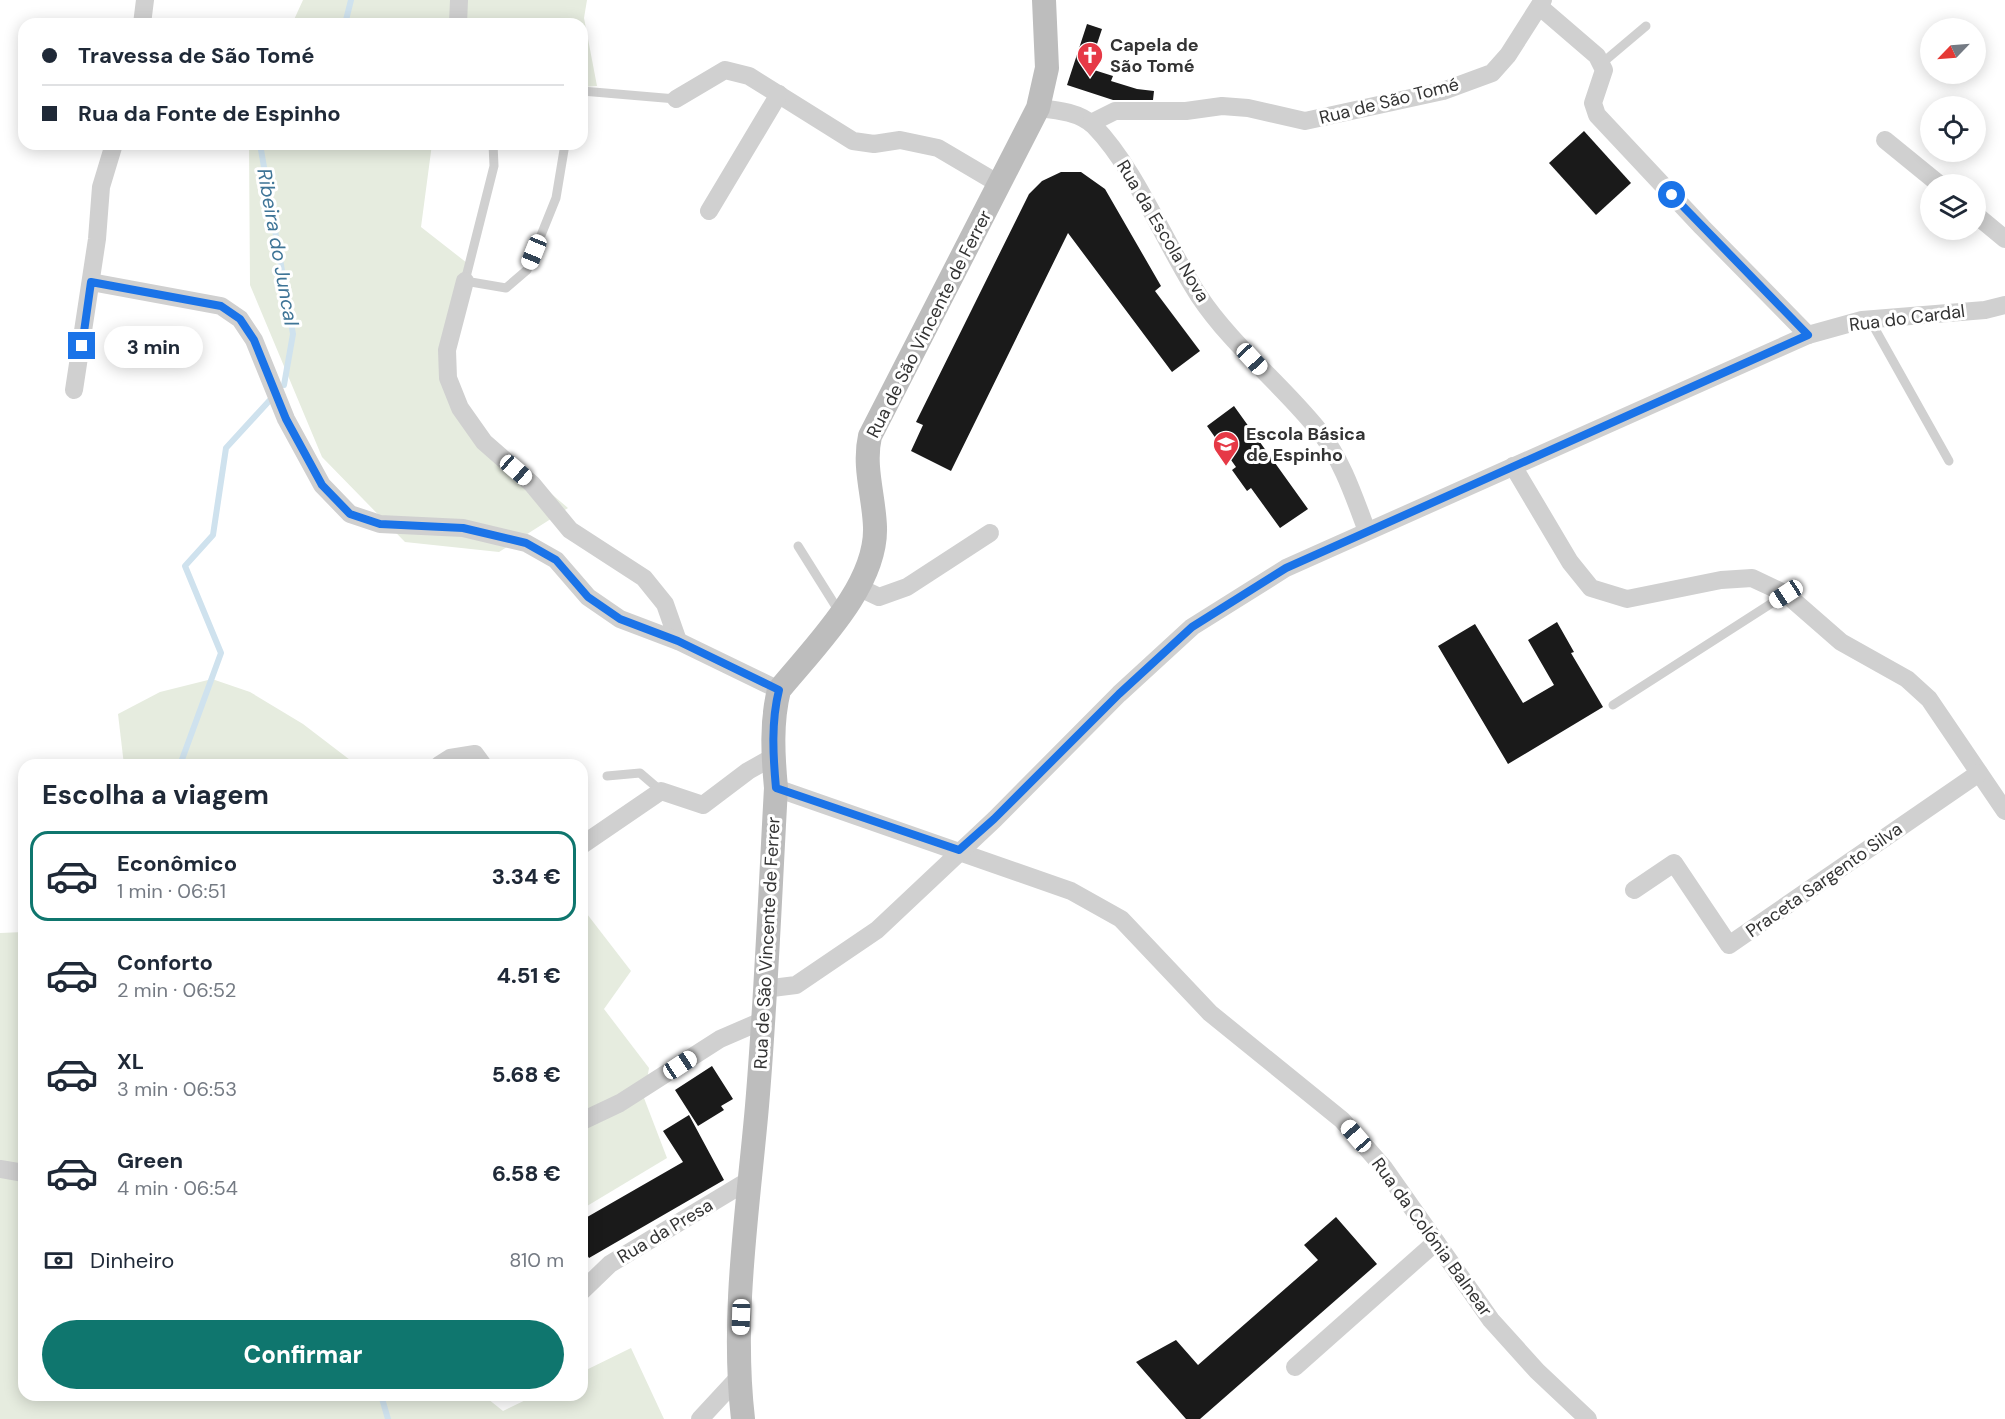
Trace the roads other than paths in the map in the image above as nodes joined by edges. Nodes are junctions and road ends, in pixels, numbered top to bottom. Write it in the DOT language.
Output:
graph roads {
  1 [pos="145,0"];
  2 [pos="459,0"];
  3 [pos="1044,0"];
  4 [pos="1542,3"];
  5 [pos="143,18"];
  6 [pos="458,18"];
  7 [pos="1646,26"];
  8 [pos="1601,64"];
  9 [pos="588,92"];
  10 [pos="779,94"];
  11 [pos="676,99"];
  12 [pos="1038,108"];
  13 [pos="1091,123"];
  14 [pos="1885,141"];
  15 [pos="112,150"];
  16 [pos="493,150"];
  17 [pos="564,150"];
  18 [pos="1926,174"];
  19 [pos="999,184"];
  20 [pos="708,211"];
  21 [pos="1986,223"];
  22 [pos="2005,239"];
  23 [pos="465,281"];
  24 [pos="91,282"];
  25 [pos="2005,305"];
  26 [pos="1870,320"];
  27 [pos="1808,335"];
  28 [pos="74,390"];
  29 [pos="1949,461"];
  30 [pos="1513,466"];
  31 [pos="1367,531"];
  32 [pos="990,533"];
  33 [pos="798,546"];
  34 [pos="858,587"];
  35 [pos="1786,594"];
  36 [pos="840,613"];
  37 [pos="678,641"];
  38 [pos="779,690"];
  39 [pos="1613,705"];
  40 [pos="773,757"];
  41 [pos="448,759"];
  42 [pos="479,759"];
  43 [pos="1979,773"];
  44 [pos="607,776"];
  45 [pos="776,788"];
  46 [pos="661,791"];
  47 [pos="2005,811"];
  48 [pos="588,840"];
  49 [pos="959,850"];
  50 [pos="1634,890"];
  51 [pos="764,989"];
  52 [pos="764,1020"];
  53 [pos="588,1117"];
  54 [pos="0,1169"];
  55 [pos="18,1172"];
  56 [pos="750,1179"];
  57 [pos="1436,1242"];
  58 [pos="588,1284"];
  59 [pos="1294,1367"];
  60 [pos="738,1378"];
  61 [pos="700,1419"];
  62 [pos="743,1419"];
  63 [pos="1588,1419"];
  1 -- 5 [label="street"];
  2 -- 6 [label="street"];
  3 -- 12 [label="street, Rua de São Vincente de Ferrer"];
  4 -- 8 [label="street"];
  4 -- 13 [label="street, Rua de São Tomé"];
  7 -- 8 [label="lane"];
  8 -- 27 [label="street"];
  9 -- 11 [label="lane"];
  10 -- 11 [label="street"];
  10 -- 19 [label="street"];
  10 -- 20 [label="street"];
  12 -- 13 [label="street, Rua da Escola Nova"];
  12 -- 19 [label="street, Rua de São Vincente de Ferrer"];
  13 -- 31 [label="street, Rua da Escola Nova"];
  14 -- 18 [label="street"];
  15 -- 24 [label="street"];
  16 -- 23 [label="lane"];
  17 -- 23 [label="lane"];
  19 -- 34 [label="street, Rua de São Vincente de Ferrer"];
  21 -- 22 [label="street"];
  23 -- 37 [label="street"];
  24 -- 28 [label="street"];
  24 -- 37 [label="street"];
  25 -- 26 [label="street, Rua do Cardal"];
  26 -- 27 [label="street, Rua do Cardal"];
  26 -- 29 [label="lane"];
  27 -- 30 [label="street, Rua do Cardal"];
  30 -- 31 [label="street, Rua do Cardal"];
  30 -- 35 [label="street"];
  31 -- 49 [label="street, Rua do Cardal"];
  32 -- 34 [label="street"];
  33 -- 36 [label="lane"];
  34 -- 36 [label="street, Rua de São Vincente de Ferrer"];
  35 -- 39 [label="lane"];
  35 -- 43 [label="street"];
  36 -- 38 [label="street, Rua de São Vincente de Ferrer"];
  37 -- 38 [label="street"];
  38 -- 40 [label="street, Rua de São Vincente de Ferrer"];
  40 -- 45 [label="street, Rua de São Vincente de Ferrer"];
  40 -- 46 [label="street"];
  41 -- 42 [label="street"];
  43 -- 47 [label="street"];
  43 -- 50 [label="street, Praceta Sargento Silva"];
  44 -- 46 [label="lane"];
  45 -- 49 [label="street, Rua da Colónia Balnear"];
  45 -- 51 [label="street, Rua de São Vincente de Ferrer"];
  46 -- 48 [label="street"];
  49 -- 51 [label="street, Rua do Cardal"];
  49 -- 57 [label="street, Rua da Colónia Balnear"];
  51 -- 52 [label="street, Rua de São Vincente de Ferrer"];
  52 -- 53 [label="street"];
  52 -- 56 [label="street, Rua de São Vincente de Ferrer"];
  54 -- 55 [label="street"];
  56 -- 58 [label="street, Rua da Presa"];
  56 -- 60 [label="street, Rua de São Vincente de Ferrer"];
  57 -- 59 [label="street"];
  57 -- 63 [label="street, Rua da Colónia Balnear"];
  60 -- 61 [label="street"];
  60 -- 62 [label="street, Rua de São Vincente de Ferrer"];
}
